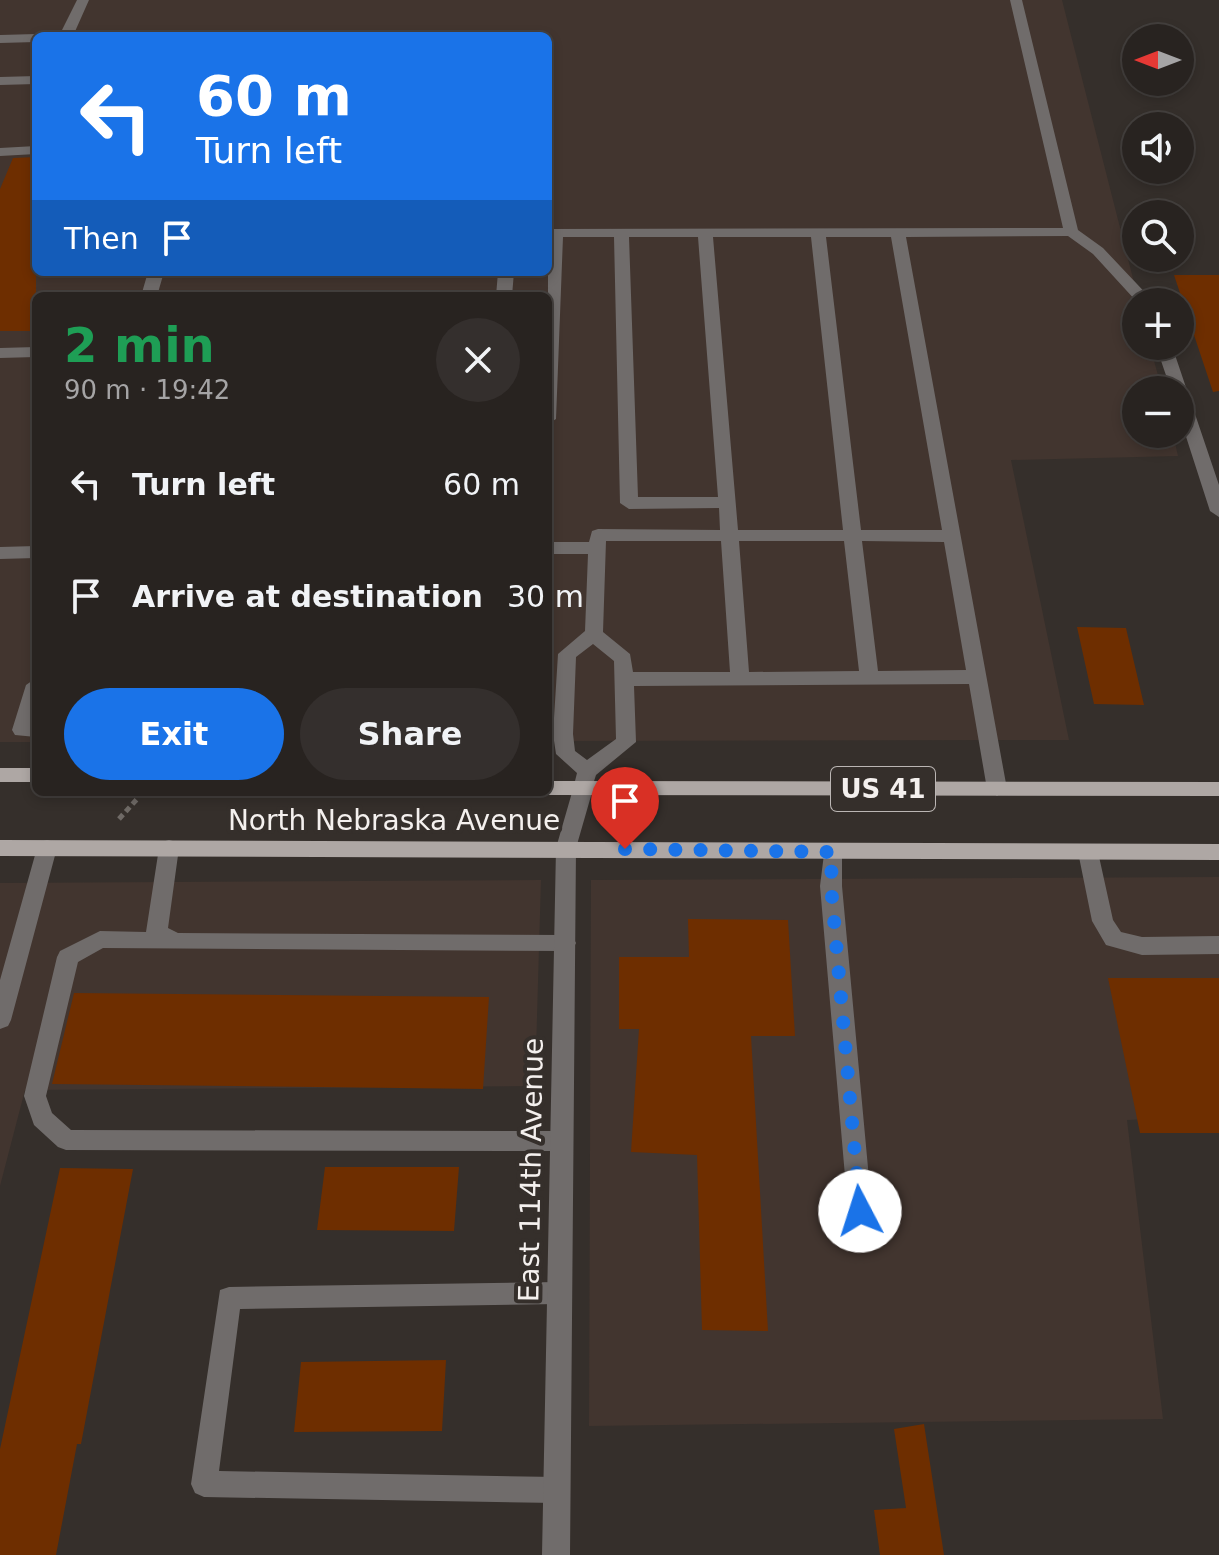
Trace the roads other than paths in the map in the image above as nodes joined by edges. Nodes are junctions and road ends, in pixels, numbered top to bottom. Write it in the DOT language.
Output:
graph roads {
  1 [pos="83,0"];
  2 [pos="1016,0"];
  3 [pos="68,32"];
  4 [pos="32,38"];
  5 [pos="0,39"];
  6 [pos="32,80"];
  7 [pos="0,81"];
  8 [pos="32,150"];
  9 [pos="0,152"];
  10 [pos="818,232"];
  11 [pos="898,232"];
  12 [pos="1071,232"];
  13 [pos="552,233"];
  14 [pos="621,233"];
  15 [pos="705,233"];
  16 [pos="1133,288"];
  17 [pos="32,352"];
  18 [pos="0,353"];
  19 [pos="1194,435"];
  20 [pos="727,502"];
  21 [pos="1219,511"];
  22 [pos="729,536"];
  23 [pos="852,536"];
  24 [pos="952,536"];
  25 [pos="552,548"];
  26 [pos="597,548"];
  27 [pos="32,552"];
  28 [pos="0,553"];
  29 [pos="594,634"];
  30 [pos="977,677"];
  31 [pos="740,678"];
  32 [pos="869,678"];
  33 [pos="624,679"];
  34 [pos="32,698"];
  35 [pos="556,714"];
  36 [pos="32,730"];
  37 [pos="0,775"];
  38 [pos="32,775"];
  39 [pos="32,776"];
  40 [pos="585,780"];
  41 [pos="0,784"];
  42 [pos="552,787"];
  43 [pos="997,789"];
  44 [pos="1219,789"];
  45 [pos="0,848"];
  46 [pos="47,848"];
  47 [pos="169,848"];
  48 [pos="566,848"];
  49 [pos="832,852"];
  50 [pos="1088,852"];
  51 [pos="1219,852"];
  52 [pos="176,941"];
  53 [pos="565,943"];
  54 [pos="1219,945"];
  55 [pos="0,1020"];
  56 [pos="561,1141"];
  57 [pos="860,1211"];
  58 [pos="559,1293"];
  59 [pos="557,1490"];
  60 [pos="556,1555"];
  1 -- 3 [label="street"];
  2 -- 12 [label="street"];
  4 -- 5 [label="street"];
  6 -- 7 [label="street"];
  8 -- 9 [label="street"];
  10 -- 11 [label="street"];
  10 -- 15 [label="street"];
  10 -- 23 [label="street"];
  11 -- 12 [label="street"];
  11 -- 24 [label="street"];
  12 -- 16 [label="street"];
  13 -- 14 [label="street"];
  14 -- 15 [label="street"];
  14 -- 20 [label="street"];
  15 -- 20 [label="street"];
  17 -- 18 [label="street"];
  19 -- 21 [label="street"];
  20 -- 22 [label="street"];
  22 -- 23 [label="street"];
  22 -- 26 [label="street"];
  22 -- 31 [label="street"];
  23 -- 24 [label="street"];
  23 -- 32 [label="street"];
  24 -- 30 [label="street"];
  25 -- 26 [label="street"];
  26 -- 29 [label="street"];
  27 -- 28 [label="street"];
  29 -- 33 [label="street"];
  29 -- 35 [label="street"];
  30 -- 32 [label="street"];
  30 -- 43 [label="street"];
  31 -- 32 [label="street"];
  31 -- 33 [label="street"];
  33 -- 40 [label="street"];
  34 -- 36 [label="street"];
  35 -- 40 [label="street"];
  37 -- 38 [label="main road"];
  39 -- 41 [label="main road"];
  40 -- 42 [label="main road, North Nebraska Avenue / US 41"];
  40 -- 43 [label="main road, North Nebraska Avenue / US 41"];
  40 -- 48 [label="street, East 114th Avenue"];
  43 -- 44 [label="main road, North Nebraska Avenue / US 41"];
  45 -- 46 [label="main road, North Nebraska Avenue / US 41"];
  46 -- 47 [label="main road, North Nebraska Avenue / US 41"];
  46 -- 55 [label="street"];
  47 -- 48 [label="main road, North Nebraska Avenue / US 41"];
  47 -- 52 [label="street"];
  48 -- 49 [label="main road, North Nebraska Avenue / US 41"];
  48 -- 53 [label="street, East 114th Avenue"];
  49 -- 50 [label="main road, North Nebraska Avenue / US 41"];
  49 -- 57 [label="street"];
  50 -- 51 [label="main road, North Nebraska Avenue / US 41"];
  50 -- 54 [label="street"];
  52 -- 53 [label="street"];
  52 -- 56 [label="street"];
  53 -- 56 [label="street, East 114th Avenue"];
  56 -- 58 [label="street, East 114th Avenue"];
  58 -- 59 [label="street, East 114th Avenue"];
  58 -- 59 [label="street"];
  59 -- 60 [label="street, East 114th Avenue"];
}
